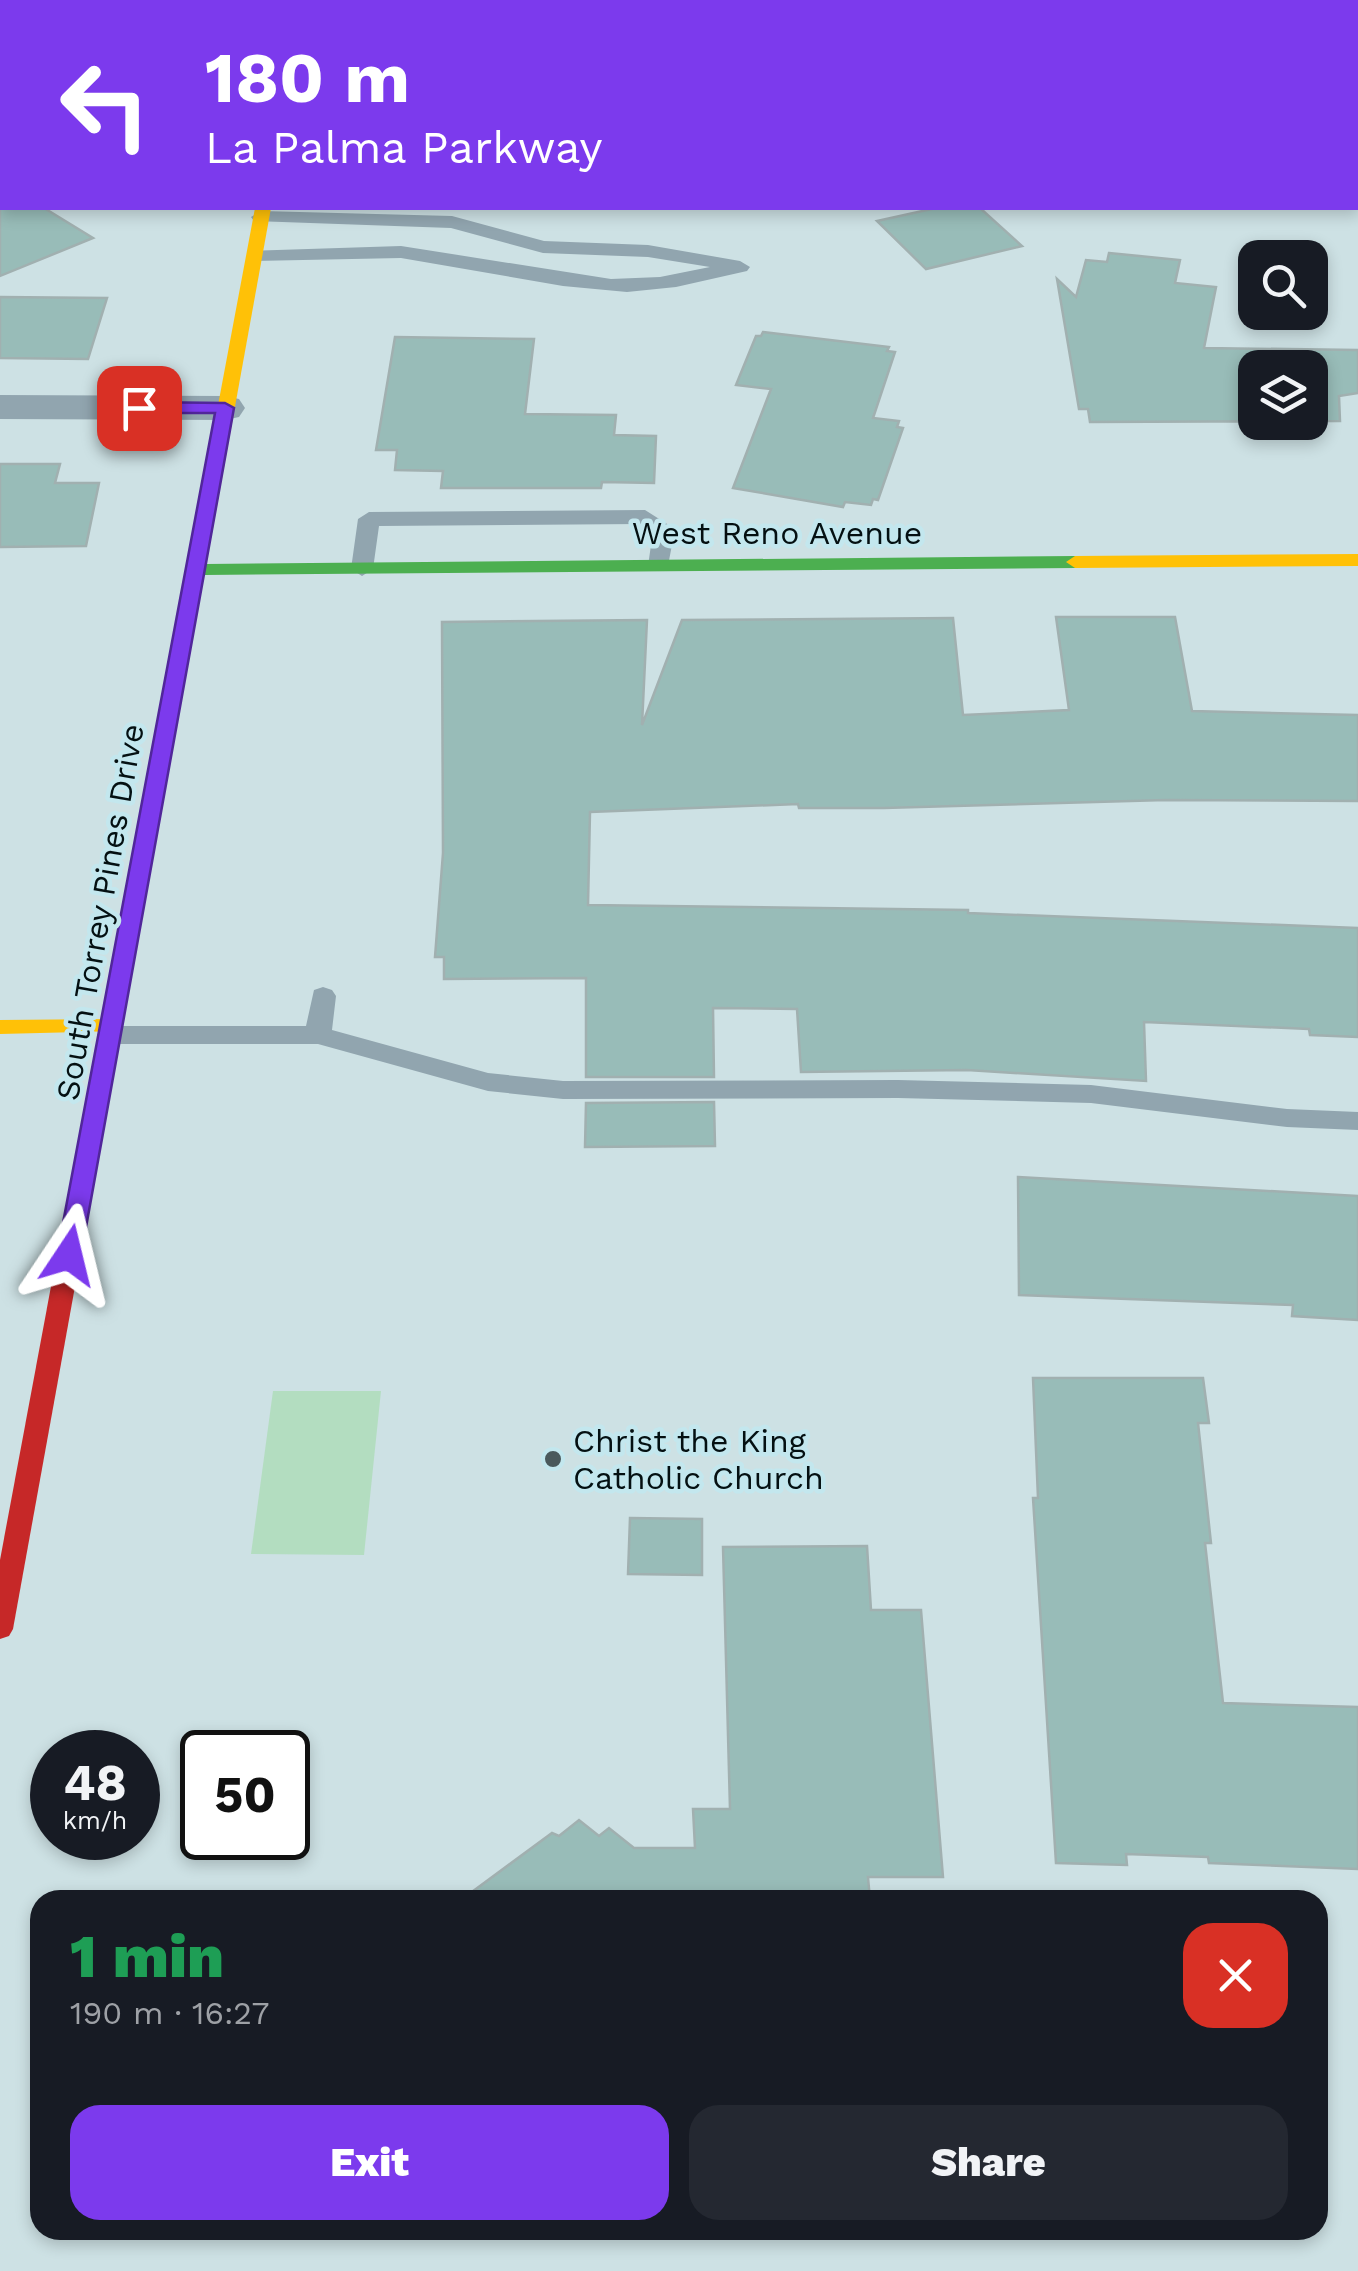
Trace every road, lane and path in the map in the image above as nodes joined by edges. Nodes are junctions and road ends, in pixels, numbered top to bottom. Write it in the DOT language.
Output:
graph roads {
  1 [pos="262,212"];
  2 [pos="544,247"];
  3 [pos="254,255"];
  4 [pos="528,275"];
  5 [pos="0,408"];
  6 [pos="225,408"];
  7 [pos="1358,560"];
  8 [pos="659,566"];
  9 [pos="362,569"];
  10 [pos="196,570"];
  11 [pos="323,996"];
  12 [pos="0,1027"];
  13 [pos="111,1030"];
  14 [pos="318,1035"];
  15 [pos="1358,1121"];
  16 [pos="0,1629"];
  1 -- 2 [label="lane"];
  1 -- 3 [label="main road, South Torrey Pines Drive"];
  2 -- 4 [label="lane"];
  2 -- 4 [label="lane"];
  3 -- 4 [label="lane"];
  3 -- 6 [label="main road, South Torrey Pines Drive"];
  5 -- 6 [label="street"];
  6 -- 10 [label="main road, South Torrey Pines Drive"];
  7 -- 8 [label="main road, West Reno Avenue"];
  8 -- 9 [label="main road, West Reno Avenue"];
  8 -- 9 [label="lane"];
  9 -- 10 [label="main road, West Reno Avenue"];
  10 -- 13 [label="main road, South Torrey Pines Drive"];
  11 -- 14 [label="lane"];
  12 -- 13 [label="main road"];
  13 -- 14 [label="lane"];
  13 -- 16 [label="main road, South Torrey Pines Drive"];
  14 -- 15 [label="lane"];
}
